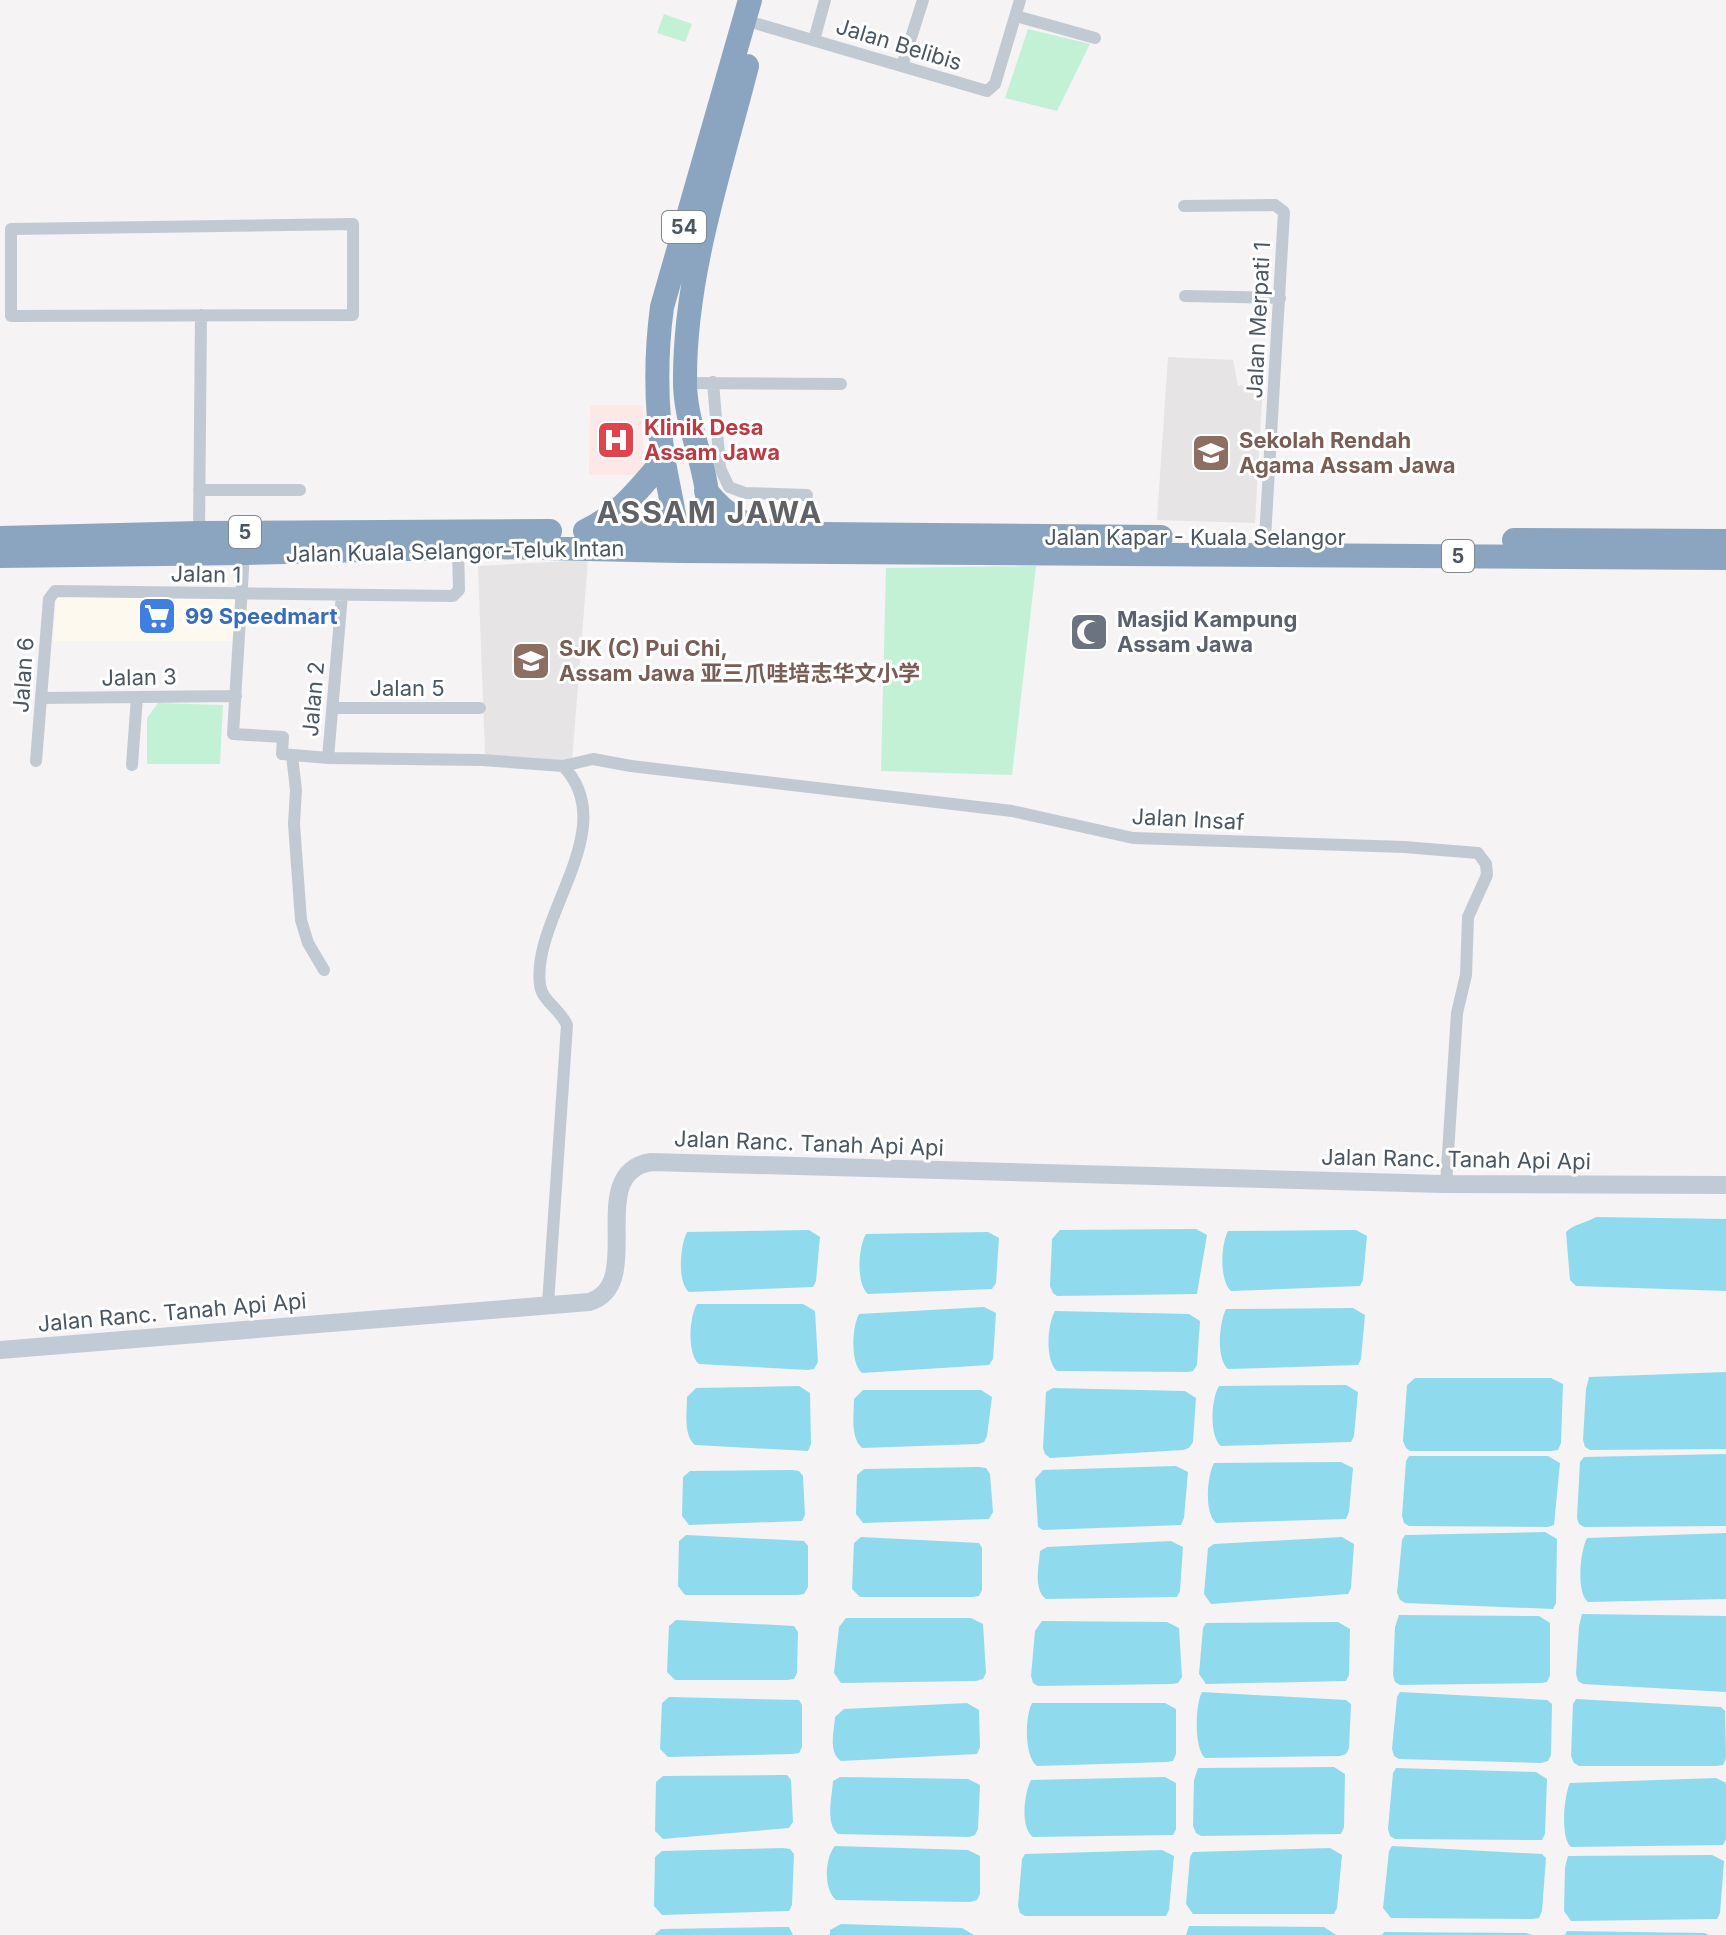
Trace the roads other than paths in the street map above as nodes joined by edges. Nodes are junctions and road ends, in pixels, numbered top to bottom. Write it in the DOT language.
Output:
graph roads {
  1 [pos="750,0"];
  2 [pos="825,0"];
  3 [pos="923,0"];
  4 [pos="1020,0"];
  5 [pos="762,12"];
  6 [pos="1016,16"];
  7 [pos="1095,38"];
  8 [pos="814,40"];
  9 [pos="902,66"];
  10 [pos="1184,206"];
  11 [pos="1185,296"];
  12 [pos="1280,298"];
  13 [pos="201,315"];
  14 [pos="713,382"];
  15 [pos="684,383"];
  16 [pos="841,384"];
  17 [pos="664,460"];
  18 [pos="199,490"];
  19 [pos="300,490"];
  20 [pos="706,491"];
  21 [pos="807,495"];
  22 [pos="585,531"];
  23 [pos="199,533"];
  24 [pos="783,534"];
  25 [pos="0,538"];
  26 [pos="1265,538"];
  27 [pos="673,539"];
  28 [pos="1726,541"];
  29 [pos="710,544"];
  30 [pos="458,548"];
  31 [pos="244,553"];
  32 [pos="0,556"];
  33 [pos="1726,558"];
  34 [pos="52,593"];
  35 [pos="242,595"];
  36 [pos="342,595"];
  37 [pos="236,696"];
  38 [pos="137,697"];
  39 [pos="43,698"];
  40 [pos="333,708"];
  41 [pos="480,708"];
  42 [pos="292,756"];
  43 [pos="328,758"];
  44 [pos="36,761"];
  45 [pos="132,765"];
  46 [pos="563,766"];
  47 [pos="324,970"];
  48 [pos="1446,1184"];
  49 [pos="1726,1185"];
  50 [pos="548,1304"];
  51 [pos="0,1350"];
  1 -- 17 [label="highway, 54"];
  2 -- 8 [label="street"];
  3 -- 9 [label="street"];
  4 -- 6 [label="street"];
  5 -- 8 [label="street, Jalan Belibis"];
  5 -- 15 [label="highway, 54"];
  6 -- 7 [label="street"];
  6 -- 9 [label="street, Jalan Belibis"];
  8 -- 9 [label="street, Jalan Belibis"];
  10 -- 12 [label="street, Jalan Merpati 1"];
  11 -- 12 [label="street"];
  12 -- 26 [label="street, Jalan Merpati 1"];
  13 -- 13 [label="street"];
  13 -- 18 [label="street"];
  14 -- 15 [label="street"];
  14 -- 16 [label="street"];
  14 -- 21 [label="street"];
  15 -- 20 [label="highway, 54"];
  17 -- 22 [label="highway"];
  17 -- 27 [label="highway, 54"];
  18 -- 19 [label="street"];
  18 -- 23 [label="street"];
  20 -- 24 [label="highway"];
  20 -- 29 [label="highway, 54"];
  22 -- 23 [label="highway, Jalan Kuala Selangor-Teluk Intan / 5"];
  22 -- 27 [label="highway, Jalan Kuala Selangor-Teluk Intan / 5"];
  23 -- 25 [label="highway, Jalan Kuala Selangor-Teluk Intan / 5"];
  24 -- 26 [label="highway, Jalan Kapar - Kuala Selangor / 5"];
  24 -- 29 [label="highway, Jalan Kapar - Kuala Selangor / 5"];
  26 -- 28 [label="highway, Jalan Kapar - Kuala Selangor / 5"];
  27 -- 29 [label="highway, Jalan Kapar - Kuala Selangor / 5"];
  27 -- 30 [label="highway, Jalan Kuala Selangor-Teluk Intan / 5"];
  29 -- 33 [label="highway, Jalan Kapar - Kuala Selangor / 5"];
  30 -- 31 [label="highway, Jalan Kuala Selangor-Teluk Intan / 5"];
  30 -- 36 [label="street, Jalan 1"];
  31 -- 32 [label="highway, Jalan Kuala Selangor-Teluk Intan / 5"];
  31 -- 35 [label="street"];
  34 -- 35 [label="street, Jalan 1"];
  34 -- 39 [label="street, Jalan 6"];
  35 -- 36 [label="street, Jalan 1"];
  35 -- 37 [label="street"];
  36 -- 40 [label="street, Jalan 2"];
  37 -- 38 [label="street, Jalan 3"];
  37 -- 42 [label="street"];
  38 -- 39 [label="street, Jalan 3"];
  38 -- 45 [label="street"];
  39 -- 44 [label="street, Jalan 6"];
  40 -- 41 [label="street, Jalan 5"];
  40 -- 43 [label="street, Jalan 2"];
  42 -- 43 [label="street"];
  42 -- 47 [label="street"];
  43 -- 46 [label="street"];
  46 -- 48 [label="street, Jalan Insaf"];
  46 -- 50 [label="street"];
  48 -- 49 [label="street, Jalan Ranc. Tanah Api Api"];
  48 -- 50 [label="street, Jalan Ranc. Tanah Api Api"];
  50 -- 51 [label="street, Jalan Ranc. Tanah Api Api"];
}
